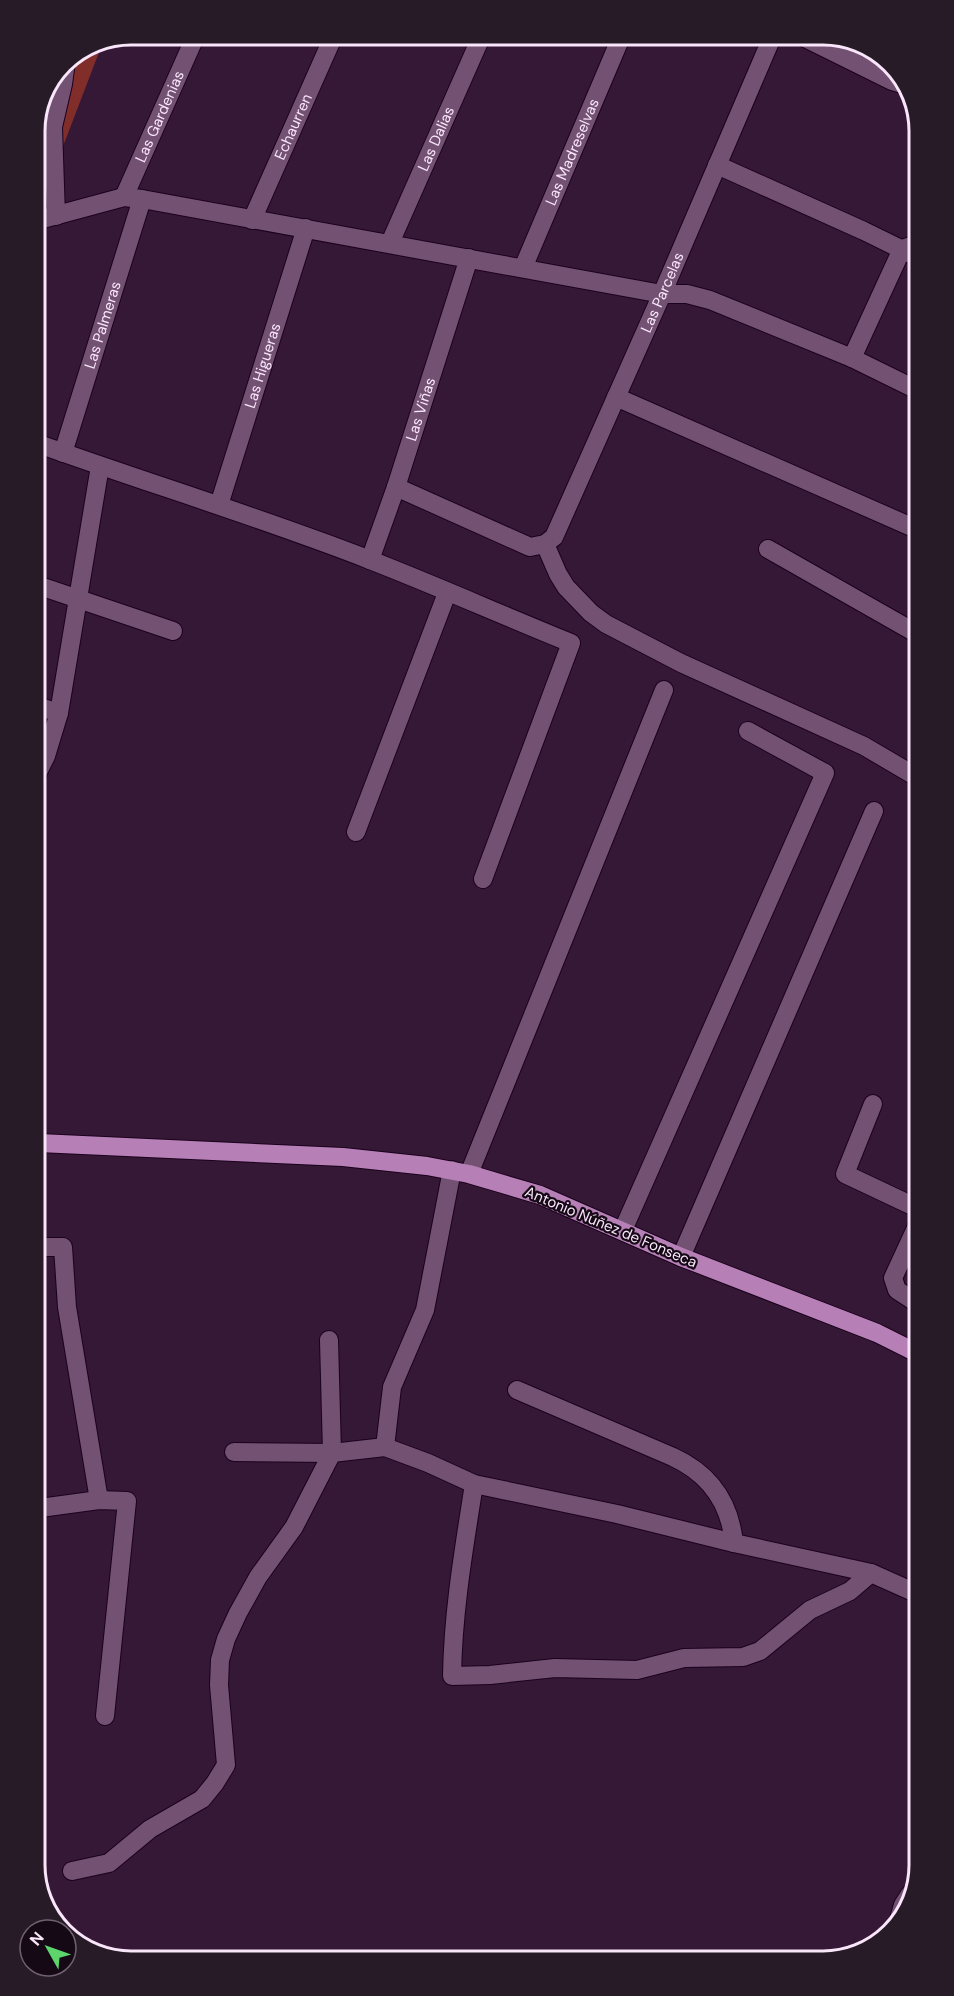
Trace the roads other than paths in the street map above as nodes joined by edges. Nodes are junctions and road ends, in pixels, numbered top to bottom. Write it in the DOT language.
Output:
graph roads {
  1 [pos="192,45"];
  2 [pos="329,45"];
  3 [pos="478,45"];
  4 [pos="618,45"];
  5 [pos="769,45"];
  6 [pos="819,45"];
  7 [pos="64,78"];
  8 [pos="892,81"];
  9 [pos="717,165"];
  10 [pos="133,198"];
  11 [pos="56,216"];
  12 [pos="45,219"];
  13 [pos="252,220"];
  14 [pos="306,228"];
  15 [pos="390,243"];
  16 [pos="909,250"];
  17 [pos="469,258"];
  18 [pos="523,268"];
  19 [pos="662,294"];
  20 [pos="852,358"];
  21 [pos="909,386"];
  22 [pos="616,397"];
  23 [pos="45,446"];
  24 [pos="63,453"];
  25 [pos="100,466"];
  26 [pos="396,487"];
  27 [pos="219,505"];
  28 [pos="909,526"];
  29 [pos="545,544"];
  30 [pos="768,549"];
  31 [pos="370,560"];
  32 [pos="45,588"];
  33 [pos="447,593"];
  34 [pos="77,597"];
  35 [pos="909,629"];
  36 [pos="173,631"];
  37 [pos="664,690"];
  38 [pos="45,709"];
  39 [pos="59,713"];
  40 [pos="748,731"];
  41 [pos="45,758"];
  42 [pos="909,772"];
  43 [pos="874,811"];
  44 [pos="356,832"];
  45 [pos="483,879"];
  46 [pos="873,1104"];
  47 [pos="45,1143"];
  48 [pos="460,1172"];
  49 [pos="909,1204"];
  50 [pos="623,1230"];
  51 [pos="909,1243"];
  52 [pos="45,1247"];
  53 [pos="681,1257"];
  54 [pos="909,1298"];
  55 [pos="328,1340"];
  56 [pos="909,1349"];
  57 [pos="517,1390"];
  58 [pos="385,1447"];
  59 [pos="234,1452"];
  60 [pos="332,1453"];
  61 [pos="474,1484"];
  62 [pos="99,1500"];
  63 [pos="45,1507"];
  64 [pos="734,1543"];
  65 [pos="871,1573"];
  66 [pos="909,1589"];
  67 [pos="105,1716"];
  68 [pos="72,1872"];
  1 -- 10 [label="street, Las Gardenias"];
  2 -- 13 [label="street, Echaurren"];
  3 -- 15 [label="street, Las Dalias"];
  4 -- 18 [label="street, Las Madreselvas"];
  5 -- 9 [label="street, Las Parcelas"];
  6 -- 8 [label="street"];
  7 -- 11 [label="street"];
  9 -- 16 [label="street"];
  9 -- 19 [label="street, Las Parcelas"];
  10 -- 11 [label="street"];
  10 -- 13 [label="street"];
  10 -- 24 [label="street, Las Palmeras"];
  11 -- 12 [label="street"];
  13 -- 14 [label="street"];
  14 -- 15 [label="street"];
  14 -- 27 [label="street, Las Higueras"];
  15 -- 17 [label="street"];
  16 -- 20 [label="street"];
  17 -- 18 [label="street"];
  17 -- 26 [label="street, Las Viñas"];
  18 -- 19 [label="street"];
  19 -- 20 [label="street"];
  19 -- 22 [label="street, Las Parcelas"];
  20 -- 21 [label="street"];
  22 -- 28 [label="street"];
  22 -- 29 [label="street, Las Parcelas"];
  23 -- 24 [label="street"];
  24 -- 25 [label="street"];
  25 -- 27 [label="street"];
  25 -- 34 [label="street"];
  26 -- 29 [label="street"];
  26 -- 31 [label="street, Las Viñas"];
  27 -- 31 [label="street"];
  29 -- 42 [label="street"];
  30 -- 35 [label="street"];
  31 -- 33 [label="street"];
  32 -- 34 [label="street"];
  33 -- 44 [label="street"];
  33 -- 45 [label="street"];
  34 -- 36 [label="street"];
  34 -- 39 [label="street"];
  37 -- 48 [label="street"];
  38 -- 39 [label="street"];
  39 -- 41 [label="street"];
  40 -- 50 [label="street"];
  43 -- 53 [label="street"];
  46 -- 49 [label="street"];
  47 -- 48 [label="main road, Antonio Núñez de Fonseca"];
  48 -- 50 [label="main road, Antonio Núñez de Fonseca"];
  48 -- 58 [label="street"];
  50 -- 53 [label="main road, Antonio Núñez de Fonseca"];
  51 -- 54 [label="street"];
  52 -- 62 [label="street"];
  53 -- 56 [label="main road, Antonio Núñez de Fonseca"];
  55 -- 60 [label="street"];
  57 -- 64 [label="street"];
  58 -- 60 [label="street"];
  58 -- 61 [label="street"];
  59 -- 60 [label="street"];
  60 -- 68 [label="street"];
  61 -- 64 [label="street"];
  61 -- 65 [label="street"];
  62 -- 63 [label="street"];
  62 -- 67 [label="street"];
  64 -- 65 [label="street"];
  65 -- 66 [label="street"];
}
